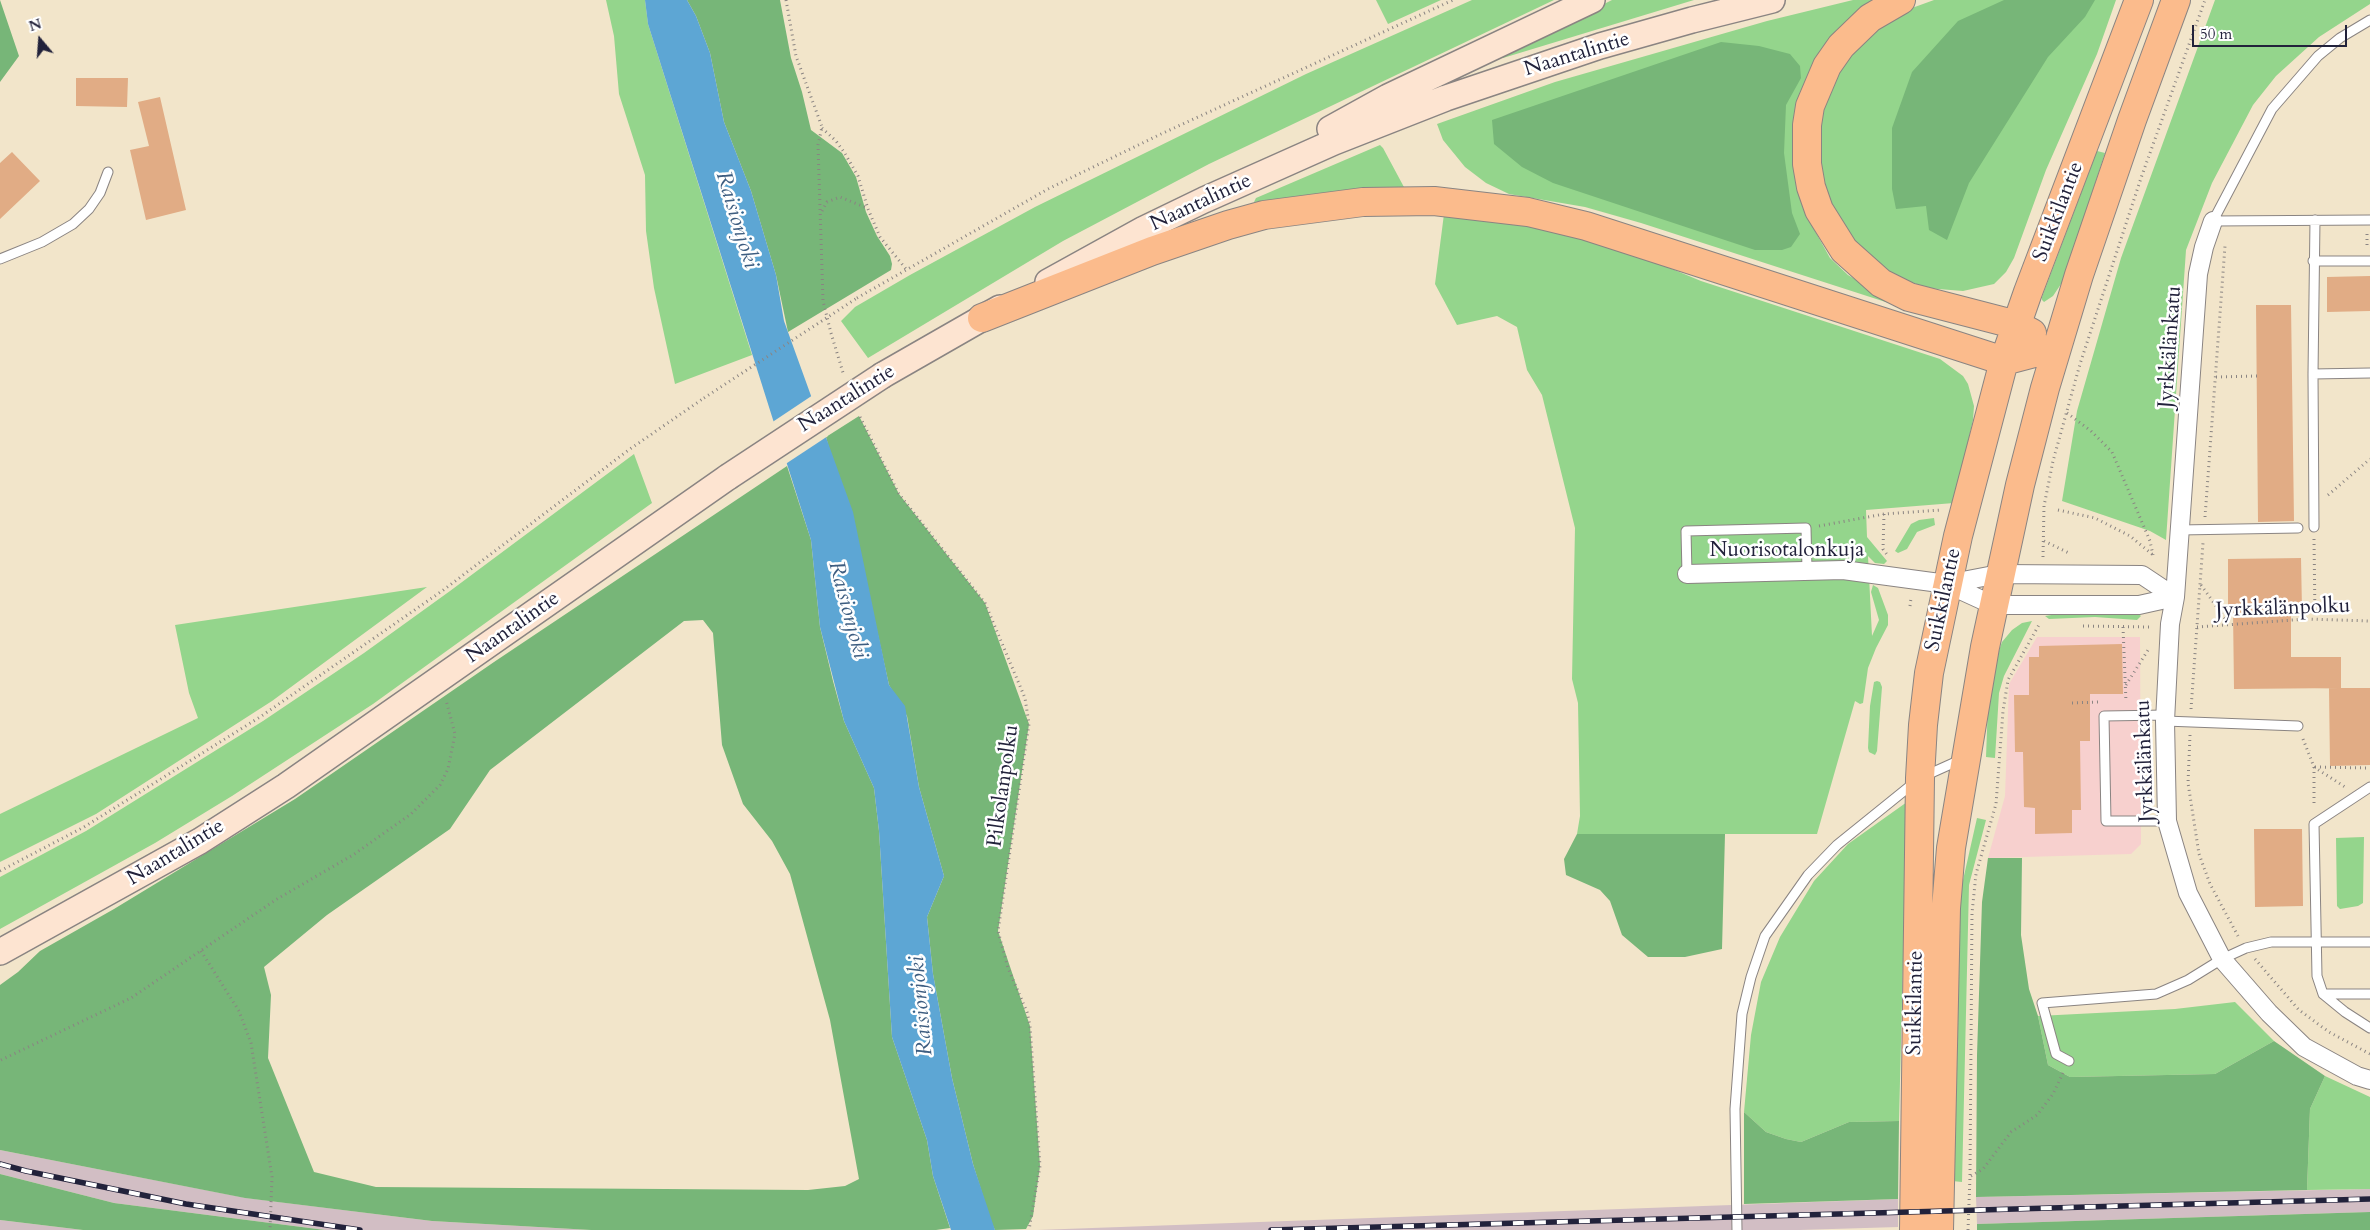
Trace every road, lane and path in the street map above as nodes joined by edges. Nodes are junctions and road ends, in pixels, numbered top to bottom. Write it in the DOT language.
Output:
graph roads {
  1 [pos="786,0"];
  2 [pos="1453,0"];
  3 [pos="1592,0"];
  4 [pos="1772,0"];
  5 [pos="1901,0"];
  6 [pos="2139,0"];
  7 [pos="2205,0"];
  8 [pos="2172,11"];
  9 [pos="2370,20"];
  10 [pos="822,127"];
  11 [pos="108,172"];
  12 [pos="1204,200"];
  13 [pos="868,208"];
  14 [pos="821,212"];
  15 [pos="2315,220"];
  16 [pos="2370,220"];
  17 [pos="2220,221"];
  18 [pos="0,258"];
  19 [pos="2314,261"];
  20 [pos="2370,261"];
  21 [pos="906,269"];
  22 [pos="982,318"];
  23 [pos="2017,325"];
  24 [pos="2057,347"];
  25 [pos="2004,361"];
  26 [pos="2370,373"];
  27 [pos="2312,374"];
  28 [pos="2257,376"];
  29 [pos="845,377"];
  30 [pos="2216,377"];
  31 [pos="857,409"];
  32 [pos="2066,413"];
  33 [pos="2370,459"];
  34 [pos="2314,506"];
  35 [pos="1947,510"];
  36 [pos="2058,510"];
  37 [pos="2314,527"];
  38 [pos="1806,528"];
  39 [pos="2298,528"];
  40 [pos="2179,530"];
  41 [pos="2204,530"];
  42 [pos="1807,570"];
  43 [pos="1687,574"];
  44 [pos="2000,574"];
  45 [pos="2042,575"];
  46 [pos="1947,584"];
  47 [pos="2201,585"];
  48 [pos="2174,597"];
  49 [pos="1994,605"];
  50 [pos="2040,605"];
  51 [pos="2315,618"];
  52 [pos="2370,621"];
  53 [pos="2229,624"];
  54 [pos="2124,627"];
  55 [pos="2197,627"];
  56 [pos="2150,647"];
  57 [pos="437,681"];
  58 [pos="2126,686"];
  59 [pos="2127,715"];
  60 [pos="2165,718"];
  61 [pos="2190,722"];
  62 [pos="2298,726"];
  63 [pos="1965,758"];
  64 [pos="2314,767"];
  65 [pos="2370,768"];
  66 [pos="1920,778"];
  67 [pos="2370,787"];
  68 [pos="2358,795"];
  69 [pos="2167,820"];
  70 [pos="2314,824"];
  71 [pos="0,871"];
  72 [pos="2317,942"];
  73 [pos="2370,942"];
  74 [pos="2246,948"];
  75 [pos="201,951"];
  76 [pos="0,952"];
  77 [pos="2222,959"];
  78 [pos="2323,994"];
  79 [pos="2370,994"];
  80 [pos="2370,1028"];
  81 [pos="2370,1054"];
  82 [pos="1,1060"];
  83 [pos="2069,1061"];
  84 [pos="2370,1080"];
  85 [pos="1970,1177"];
  86 [pos="270,1230"];
  87 [pos="1029,1230"];
  88 [pos="1737,1230"];
  89 [pos="1914,1230"];
  90 [pos="1938,1230"];
  91 [pos="1968,1230"];
  1 -- 10 [label="path"];
  2 -- 21 [label="path"];
  3 -- 12 [label="main road"];
  4 -- 12 [label="main road, Naantalintie"];
  5 -- 23 [label="main road"];
  6 -- 23 [label="main road, Suikkilantie"];
  7 -- 32 [label="path"];
  8 -- 24 [label="main road, Suikkilantie"];
  9 -- 17 [label="lane"];
  10 -- 13 [label="path"];
  10 -- 14 [label="path"];
  11 -- 18 [label="lane"];
  12 -- 22 [label="main road, Naantalintie"];
  13 -- 14 [label="path"];
  13 -- 21 [label="path"];
  14 -- 29 [label="path"];
  15 -- 16 [label="lane"];
  15 -- 17 [label="lane"];
  15 -- 19 [label="lane"];
  17 -- 30 [label="path"];
  17 -- 40 [label="street, Jyrkkälänkatu"];
  19 -- 20 [label="lane"];
  19 -- 27 [label="lane"];
  21 -- 71 [label="path, bridge"];
  22 -- 25 [label="main road"];
  22 -- 57 [label="main road, Naantalintie, bridge"];
  23 -- 24 [label="main road"];
  23 -- 25 [label="main road, Suikkilantie"];
  24 -- 25 [label="main road"];
  24 -- 44 [label="main road, Suikkilantie"];
  25 -- 46 [label="main road, Suikkilantie"];
  26 -- 27 [label="lane"];
  27 -- 34 [label="lane"];
  28 -- 30 [label="path"];
  30 -- 41 [label="path"];
  31 -- 87 [label="path, Pilkolanpolku"];
  32 -- 36 [label="path"];
  32 -- 45 [label="path"];
  33 -- 34 [label="path"];
  34 -- 37 [label="lane"];
  35 -- 38 [label="path"];
  37 -- 51 [label="path"];
  38 -- 42 [label="lane"];
  38 -- 43 [label="lane"];
  39 -- 41 [label="lane"];
  40 -- 41 [label="lane"];
  40 -- 48 [label="street, Jyrkkälänkatu"];
  41 -- 47 [label="path"];
  42 -- 43 [label="street, Nuorisotalonkuja"];
  42 -- 46 [label="street, Nuorisotalonkuja"];
  44 -- 45 [label="street"];
  44 -- 46 [label="street"];
  44 -- 49 [label="main road, Suikkilantie"];
  45 -- 48 [label="street"];
  46 -- 49 [label="street"];
  46 -- 66 [label="main road, Suikkilantie"];
  47 -- 53 [label="path"];
  47 -- 55 [label="path"];
  48 -- 50 [label="street"];
  48 -- 60 [label="street, Jyrkkälänkatu"];
  49 -- 50 [label="street"];
  49 -- 63 [label="main road, Suikkilantie"];
  50 -- 85 [label="path"];
  51 -- 52 [label="path, Jyrkkälänpolku"];
  51 -- 53 [label="path, Jyrkkälänpolku"];
  53 -- 55 [label="path, Jyrkkälänpolku"];
  54 -- 58 [label="path"];
  55 -- 61 [label="path"];
  56 -- 58 [label="path"];
  57 -- 75 [label="path"];
  57 -- 76 [label="main road, Naantalintie"];
  58 -- 59 [label="path"];
  59 -- 60 [label="lane"];
  59 -- 69 [label="lane"];
  60 -- 61 [label="lane"];
  60 -- 69 [label="street, Jyrkkälänkatu"];
  61 -- 62 [label="lane"];
  61 -- 74 [label="path"];
  62 -- 64 [label="path"];
  63 -- 66 [label="lane"];
  63 -- 90 [label="main road, Suikkilantie"];
  64 -- 65 [label="path"];
  64 -- 68 [label="path"];
  64 -- 70 [label="path"];
  66 -- 88 [label="lane"];
  66 -- 89 [label="main road, Suikkilantie"];
  67 -- 68 [label="lane"];
  68 -- 70 [label="lane"];
  69 -- 77 [label="street, Jyrkkälänkatu"];
  70 -- 72 [label="lane"];
  72 -- 73 [label="lane"];
  72 -- 74 [label="lane"];
  72 -- 78 [label="lane"];
  74 -- 77 [label="lane"];
  74 -- 81 [label="path"];
  75 -- 82 [label="path"];
  75 -- 86 [label="path"];
  77 -- 83 [label="lane"];
  77 -- 84 [label="street, Jyrkkälänkatu"];
  78 -- 79 [label="lane"];
  78 -- 80 [label="lane"];
  83 -- 85 [label="path"];
  85 -- 91 [label="path"];
}
